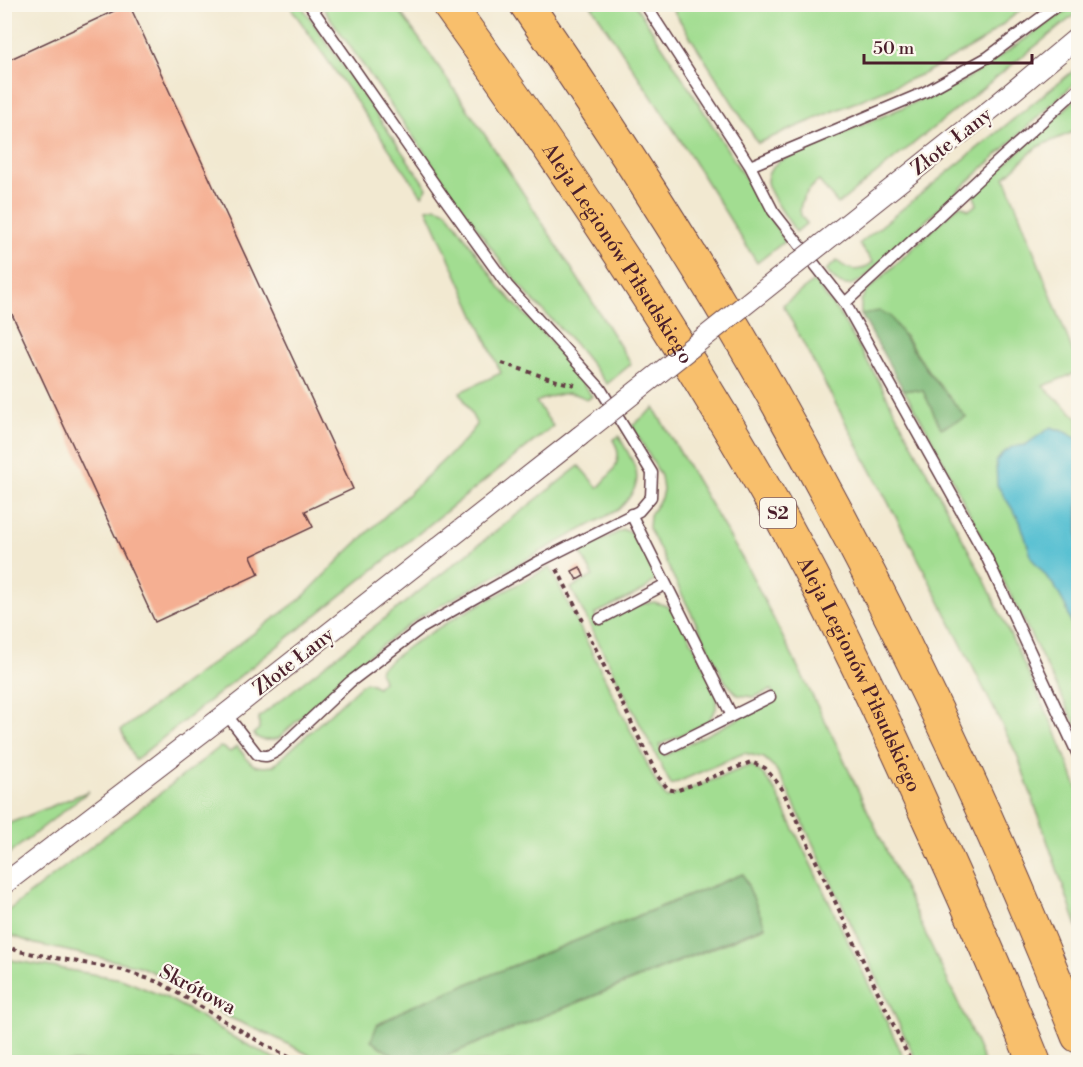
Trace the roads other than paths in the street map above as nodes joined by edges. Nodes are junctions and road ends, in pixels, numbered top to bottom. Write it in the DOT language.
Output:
graph roads {
  1 [pos="309,4"];
  2 [pos="448,4"];
  3 [pos="526,4"];
  4 [pos="645,4"];
  5 [pos="1059,4"];
  6 [pos="1078,37"];
  7 [pos="1078,88"];
  8 [pos="750,166"];
  9 [pos="845,303"];
  10 [pos="631,514"];
  11 [pos="666,584"];
  12 [pos="600,619"];
  13 [pos="770,697"];
  14 [pos="226,714"];
  15 [pos="732,716"];
  16 [pos="666,749"];
  17 [pos="1078,755"];
  18 [pos="4,884"];
  19 [pos="1078,1036"];
  20 [pos="1034,1062"];
  1 -- 10 [label="lane"];
  2 -- 20 [label="highway, Aleja Legionów Piłsudskiego / S2"];
  3 -- 19 [label="highway, S2"];
  4 -- 8 [label="lane"];
  5 -- 8 [label="lane"];
  6 -- 14 [label="street, Złote Łany, bridge"];
  7 -- 9 [label="lane"];
  8 -- 9 [label="lane"];
  9 -- 17 [label="lane"];
  10 -- 11 [label="lane"];
  10 -- 14 [label="lane"];
  11 -- 12 [label="lane"];
  11 -- 15 [label="lane"];
  13 -- 15 [label="lane"];
  14 -- 18 [label="street, Złote Łany"];
  15 -- 16 [label="lane"];
}
